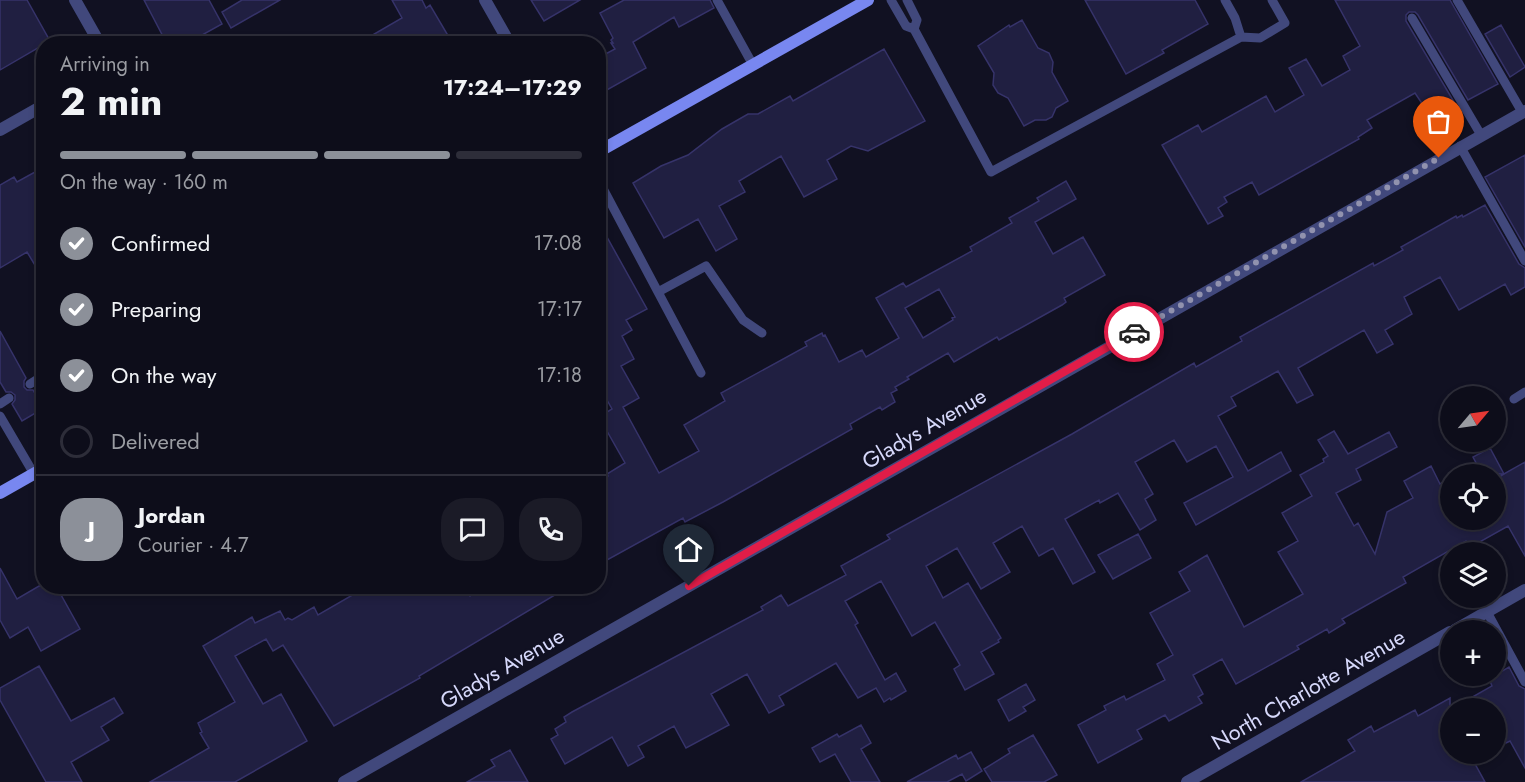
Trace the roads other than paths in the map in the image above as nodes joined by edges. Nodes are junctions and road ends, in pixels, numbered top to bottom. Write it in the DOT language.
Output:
graph roads {
  1 [pos="75,0"];
  2 [pos="485,0"];
  3 [pos="717,0"];
  4 [pos="868,0"];
  5 [pos="891,0"];
  6 [pos="907,0"];
  7 [pos="1225,0"];
  8 [pos="1272,0"];
  9 [pos="1457,0"];
  10 [pos="1412,18"];
  11 [pos="914,29"];
  12 [pos="95,36"];
  13 [pos="505,36"];
  14 [pos="1241,37"];
  15 [pos="753,65"];
  16 [pos="36,110"];
  17 [pos="1523,112"];
  18 [pos="0,130"];
  19 [pos="1481,135"];
  20 [pos="1460,146"];
  21 [pos="606,148"];
  22 [pos="606,194"];
  23 [pos="1525,261"];
  24 [pos="658,292"];
  25 [pos="762,333"];
  26 [pos="701,374"];
  27 [pos="36,380"];
  28 [pos="30,384"];
  29 [pos="1525,392"];
  30 [pos="9,398"];
  31 [pos="1514,399"];
  32 [pos="0,404"];
  33 [pos="0,416"];
  34 [pos="36,467"];
  35 [pos="36,473"];
  36 [pos="0,493"];
  37 [pos="1525,590"];
  38 [pos="1487,612"];
  39 [pos="1473,620"];
  40 [pos="1440,638"];
  41 [pos="1525,682"];
  42 [pos="344,782"];
  43 [pos="1187,782"];
  1 -- 12 [label="street"];
  2 -- 13 [label="street"];
  3 -- 15 [label="lane"];
  4 -- 15 [label="main road"];
  5 -- 11 [label="lane"];
  6 -- 11 [label="lane"];
  7 -- 14 [label="lane"];
  8 -- 14 [label="lane"];
  9 -- 17 [label="lane"];
  10 -- 19 [label="lane"];
  11 -- 14 [label="lane"];
  15 -- 21 [label="main road"];
  16 -- 18 [label="street"];
  17 -- 19 [label="street, Gladys Avenue"];
  19 -- 20 [label="street, Gladys Avenue"];
  20 -- 23 [label="lane"];
  20 -- 42 [label="street, Gladys Avenue"];
  22 -- 24 [label="lane"];
  24 -- 25 [label="lane"];
  24 -- 26 [label="lane"];
  27 -- 28 [label="lane"];
  29 -- 31 [label="lane"];
  30 -- 32 [label="lane"];
  33 -- 34 [label="lane"];
  35 -- 36 [label="main road"];
  37 -- 38 [label="street"];
  38 -- 39 [label="street"];
  38 -- 41 [label="lane"];
  40 -- 43 [label="street, North Charlotte Avenue"];
}
